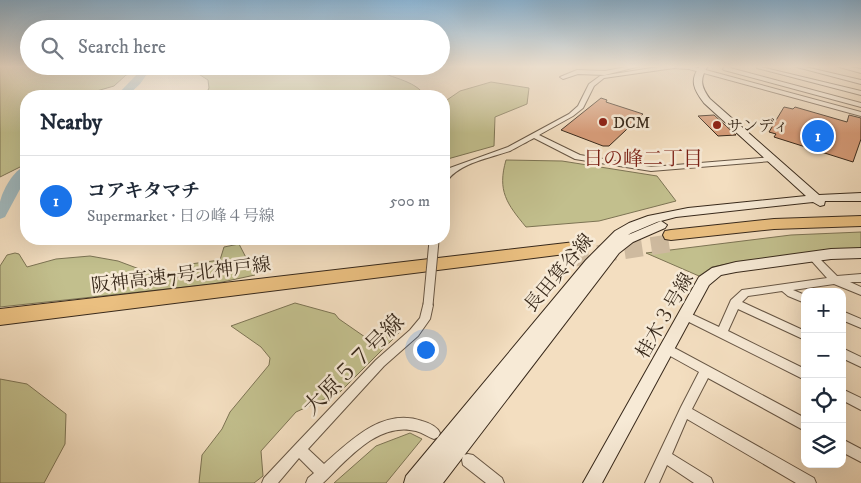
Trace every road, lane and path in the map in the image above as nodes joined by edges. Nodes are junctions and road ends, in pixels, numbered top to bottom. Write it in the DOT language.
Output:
graph roads {
  1 [pos="589,89"];
  2 [pos="698,89"];
  3 [pos="767,89"];
  4 [pos="799,89"];
  5 [pos="844,89"];
  6 [pos="861,93"];
  7 [pos="861,105"];
  8 [pos="861,114"];
  9 [pos="534,135"];
  10 [pos="772,159"];
  11 [pos="450,174"];
  12 [pos="861,197"];
  13 [pos="820,202"];
  14 [pos="861,203"];
  15 [pos="861,221"];
  16 [pos="861,228"];
  17 [pos="434,245"];
  18 [pos="861,253"];
  19 [pos="813,257"];
  20 [pos="861,278"];
  21 [pos="835,280"];
  22 [pos="783,286"];
  23 [pos="861,291"];
  24 [pos="801,297"];
  25 [pos="736,303"];
  26 [pos="428,305"];
  27 [pos="685,315"];
  28 [pos="0,317"];
  29 [pos="846,318"];
  30 [pos="861,324"];
  31 [pos="0,328"];
  32 [pos="722,333"];
  33 [pos="801,334"];
  34 [pos="667,349"];
  35 [pos="846,355"];
  36 [pos="861,362"];
  37 [pos="706,371"];
  38 [pos="801,373"];
  39 [pos="846,396"];
  40 [pos="861,404"];
  41 [pos="685,411"];
  42 [pos="801,423"];
  43 [pos="434,433"];
  44 [pos="846,447"];
  45 [pos="299,449"];
  46 [pos="664,456"];
  47 [pos="861,456"];
  48 [pos="468,460"];
  49 [pos="324,474"];
  50 [pos="596,482"];
  51 [pos="270,483"];
  52 [pos="314,483"];
  53 [pos="413,483"];
  54 [pos="432,483"];
  55 [pos="497,483"];
  56 [pos="652,483"];
  57 [pos="706,483"];
  58 [pos="809,483"];
  1 -- 9 [label="street"];
  2 -- 10 [label="street"];
  3 -- 8 [label="street"];
  4 -- 7 [label="street"];
  5 -- 6 [label="street"];
  9 -- 10 [label="street"];
  9 -- 11 [label="street"];
  10 -- 13 [label="street"];
  12 -- 13 [label="street, 長田箕谷線"];
  13 -- 14 [label="street, 長田箕谷線"];
  13 -- 53 [label="street, 長田箕谷線"];
  13 -- 54 [label="street, 長田箕谷線"];
  15 -- 16 [label="highway"];
  17 -- 26 [label="street, 大原５７号線, bridge"];
  18 -- 19 [label="street, 桂木３号線"];
  19 -- 21 [label="street"];
  19 -- 27 [label="street, 桂木３号線"];
  20 -- 21 [label="street"];
  21 -- 22 [label="street"];
  21 -- 23 [label="street"];
  22 -- 24 [label="street"];
  22 -- 25 [label="street"];
  25 -- 32 [label="street"];
  25 -- 33 [label="street"];
  26 -- 45 [label="street, 大原５７号線"];
  27 -- 32 [label="street"];
  27 -- 34 [label="street, 桂木３号線"];
  28 -- 31 [label="highway, 阪神高速7号北神戸線"];
  29 -- 30 [label="street"];
  32 -- 38 [label="street"];
  34 -- 37 [label="street"];
  34 -- 50 [label="street, 桂木３号線"];
  35 -- 36 [label="street"];
  37 -- 41 [label="street"];
  37 -- 42 [label="street"];
  39 -- 40 [label="street"];
  41 -- 46 [label="street"];
  41 -- 58 [label="street"];
  43 -- 49 [label="street"];
  44 -- 47 [label="street"];
  45 -- 49 [label="street"];
  45 -- 51 [label="street"];
  46 -- 56 [label="street"];
  46 -- 57 [label="street"];
  48 -- 55 [label="street"];
  49 -- 52 [label="street"];
}
